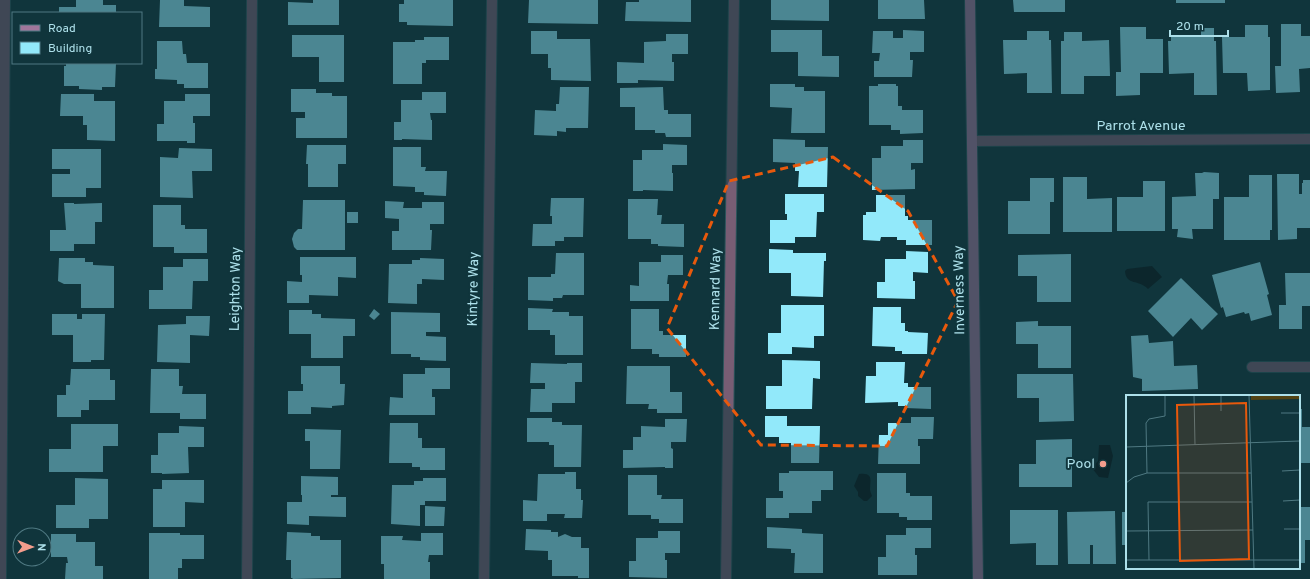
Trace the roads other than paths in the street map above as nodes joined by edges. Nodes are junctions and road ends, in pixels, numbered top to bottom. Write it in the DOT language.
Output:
graph roads {
  1 [pos="5,0"];
  2 [pos="252,0"];
  3 [pos="492,0"];
  4 [pos="734,0"];
  5 [pos="970,0"];
  6 [pos="1310,139"];
  7 [pos="972,141"];
  8 [pos="1252,367"];
  9 [pos="1310,367"];
  10 [pos="1,579"];
  11 [pos="247,579"];
  12 [pos="484,579"];
  13 [pos="726,579"];
  14 [pos="978,579"];
  1 -- 10 [label="street"];
  2 -- 11 [label="street, Leighton Way"];
  3 -- 12 [label="street, Kintyre Way"];
  4 -- 13 [label="street, Kennard Way"];
  5 -- 7 [label="street, Inverness Way"];
  6 -- 7 [label="street, Parrot Avenue"];
  7 -- 14 [label="street, Inverness Way"];
  8 -- 9 [label="street"];
}
